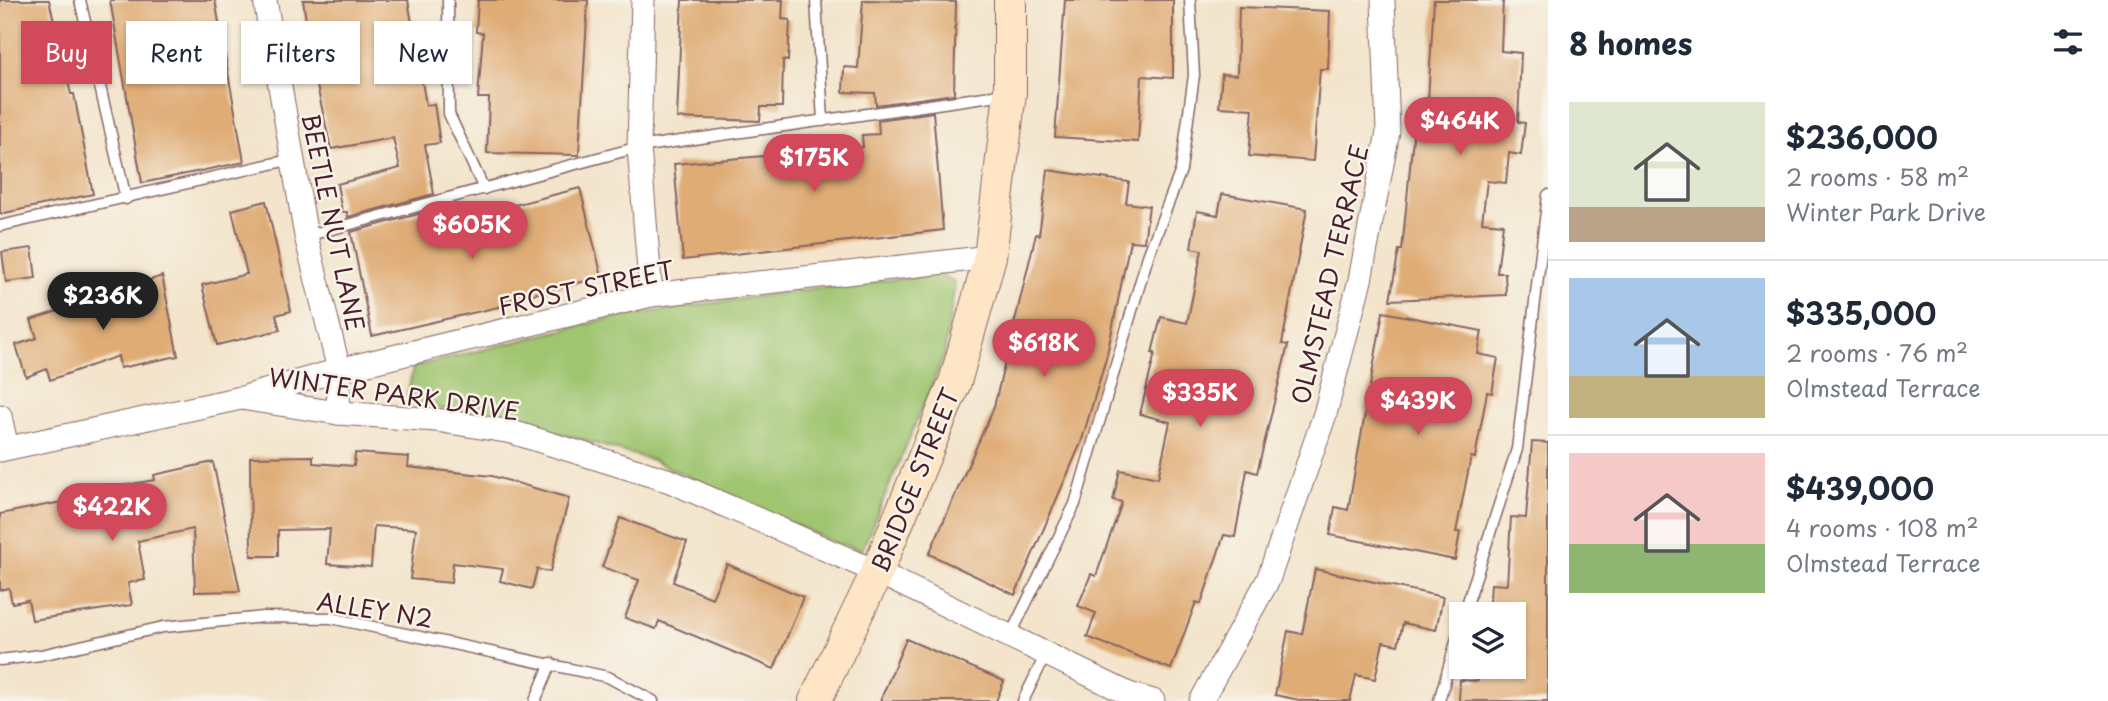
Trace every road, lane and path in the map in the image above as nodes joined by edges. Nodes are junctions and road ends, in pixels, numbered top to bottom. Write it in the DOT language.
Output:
graph roads {
  1 [pos="80,0"];
  2 [pos="265,0"];
  3 [pos="448,0"];
  4 [pos="643,0"];
  5 [pos="816,0"];
  6 [pos="1010,0"];
  7 [pos="1190,0"];
  8 [pos="1383,0"];
  9 [pos="1010,93"];
  10 [pos="823,121"];
  11 [pos="639,146"];
  12 [pos="293,159"];
  13 [pos="484,188"];
  14 [pos="1548,195"];
  15 [pos="126,199"];
  16 [pos="0,226"];
  17 [pos="306,236"];
  18 [pos="990,257"];
  19 [pos="651,295"];
  20 [pos="339,370"];
  21 [pos="241,398"];
  22 [pos="338,413"];
  23 [pos="0,416"];
  24 [pos="4,449"];
  25 [pos="877,572"];
  26 [pos="1468,602"];
  27 [pos="1010,636"];
  28 [pos="1046,654"];
  29 [pos="0,660"];
  30 [pos="551,663"];
  31 [pos="1449,664"];
  32 [pos="535,701"];
  33 [pos="653,701"];
  34 [pos="815,701"];
  35 [pos="1023,701"];
  36 [pos="1153,701"];
  37 [pos="1201,701"];
  38 [pos="1438,701"];
  1 -- 15 [label="lane"];
  2 -- 12 [label="street, BEETLE NUT LANE"];
  3 -- 13 [label="lane"];
  4 -- 11 [label="street"];
  5 -- 10 [label="lane"];
  6 -- 9 [label="street, BRIDGE STREET"];
  7 -- 27 [label="lane"];
  8 -- 37 [label="street, OLMSTEAD TERRACE"];
  9 -- 10 [label="lane"];
  9 -- 18 [label="street, BRIDGE STREET"];
  10 -- 11 [label="lane"];
  11 -- 13 [label="lane"];
  11 -- 19 [label="street"];
  12 -- 15 [label="lane"];
  12 -- 17 [label="street, BEETLE NUT LANE"];
  13 -- 17 [label="lane"];
  14 -- 26 [label="lane"];
  15 -- 16 [label="lane"];
  17 -- 20 [label="street, BEETLE NUT LANE"];
  18 -- 19 [label="street, FROST STREET"];
  18 -- 25 [label="street, BRIDGE STREET"];
  19 -- 20 [label="street, FROST STREET"];
  20 -- 21 [label="street, FROST STREET"];
  20 -- 22 [label="street, BEETLE NUT LANE"];
  21 -- 22 [label="street, WINTER PARK DRIVE"];
  21 -- 24 [label="street, WINTER PARK DRIVE"];
  22 -- 25 [label="street, WINTER PARK DRIVE"];
  23 -- 24 [label="street"];
  25 -- 27 [label="street, WINTER PARK DRIVE"];
  25 -- 34 [label="street, BRIDGE STREET"];
  27 -- 28 [label="street, WINTER PARK DRIVE"];
  28 -- 35 [label="lane"];
  28 -- 36 [label="street, WINTER PARK DRIVE"];
  29 -- 30 [label="lane, ALLEY N2"];
  30 -- 32 [label="lane"];
  30 -- 33 [label="lane, ALLEY N2"];
  31 -- 38 [label="lane"];
}
